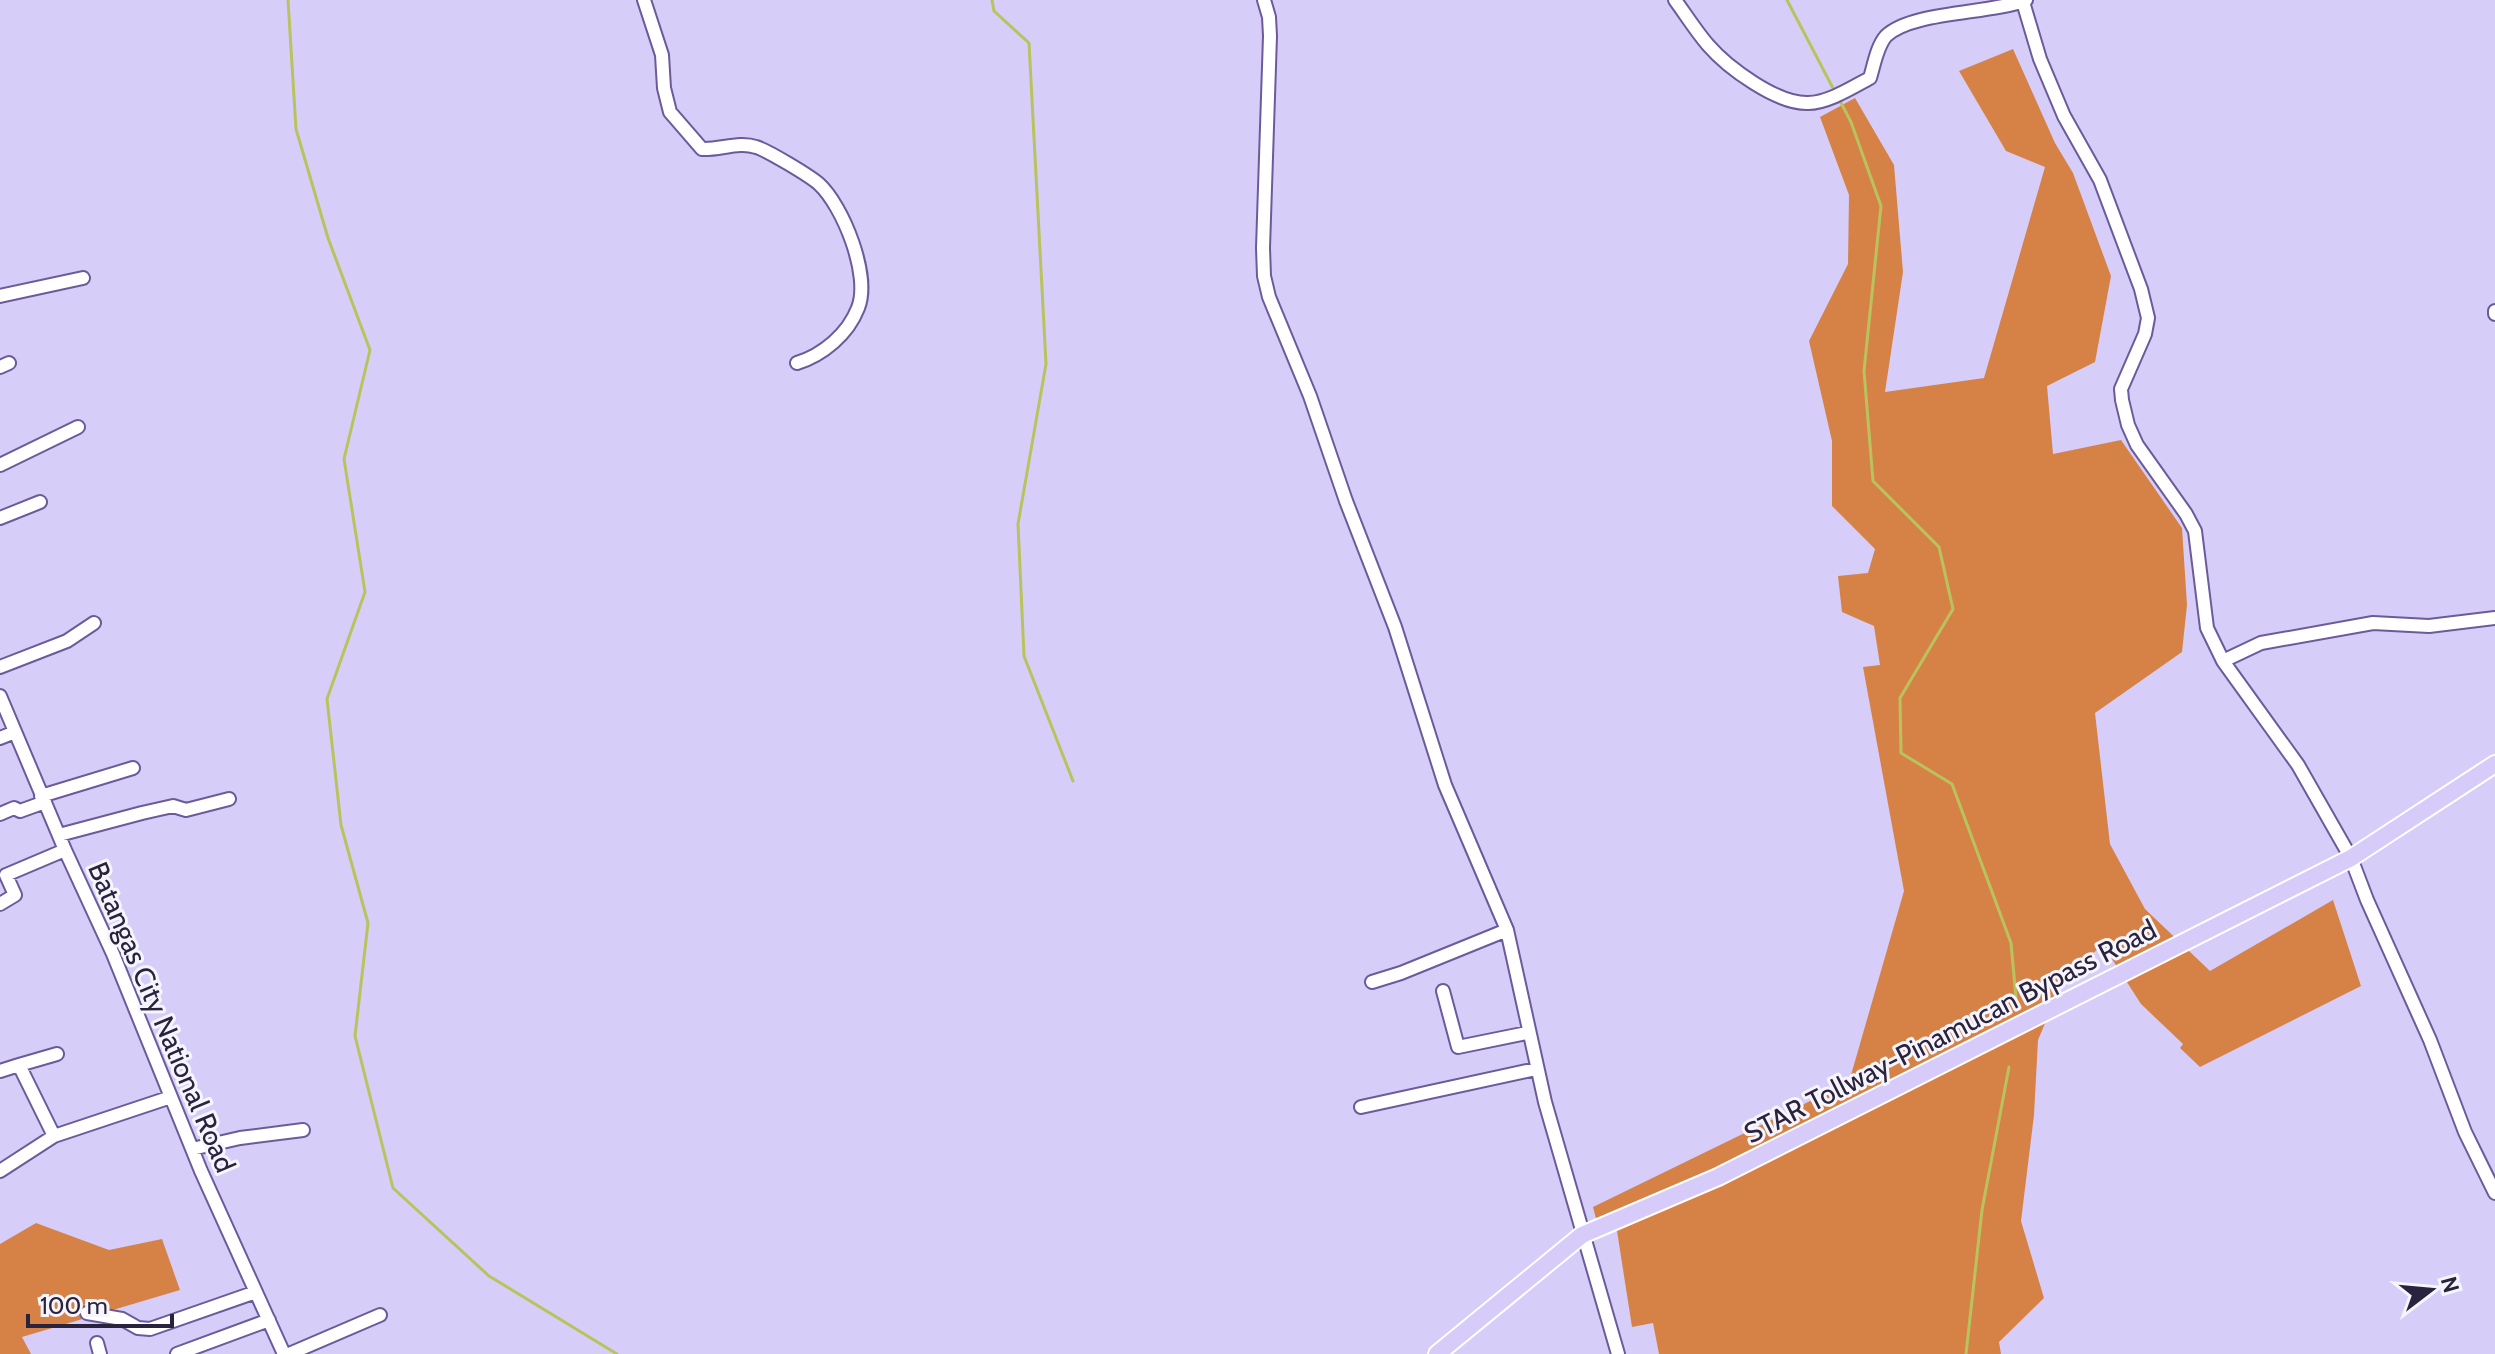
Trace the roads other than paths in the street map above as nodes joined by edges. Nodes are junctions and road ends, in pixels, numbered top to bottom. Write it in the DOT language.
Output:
graph roads {
  1 [pos="644,0"];
  2 [pos="1264,0"];
  3 [pos="1675,0"];
  4 [pos="2025,1"];
  5 [pos="83,278"];
  6 [pos="0,296"];
  7 [pos="797,363"];
  8 [pos="78,427"];
  9 [pos="0,465"];
  10 [pos="40,502"];
  11 [pos="0,518"];
  12 [pos="2495,618"];
  13 [pos="94,623"];
  14 [pos="2223,661"];
  15 [pos="0,667"];
  16 [pos="0,696"];
  17 [pos="15,732"];
  18 [pos="0,738"];
  19 [pos="2495,764"];
  20 [pos="133,768"];
  21 [pos="43,799"];
  22 [pos="229,799"];
  23 [pos="0,814"];
  24 [pos="59,835"];
  25 [pos="65,850"];
  26 [pos="2351,858"];
  27 [pos="0,904"];
  28 [pos="1507,930"];
  29 [pos="1372,982"];
  30 [pos="1443,991"];
  31 [pos="1527,1033"];
  32 [pos="57,1054"];
  33 [pos="19,1065"];
  34 [pos="1536,1069"];
  35 [pos="0,1071"];
  36 [pos="171,1097"];
  37 [pos="1361,1107"];
  38 [pos="303,1130"];
  39 [pos="54,1136"];
  40 [pos="192,1149"];
  41 [pos="0,1171"];
  42 [pos="2495,1193"];
  43 [pos="1582,1235"];
  44 [pos="256,1292"];
  45 [pos="87,1313"];
  46 [pos="380,1315"];
  47 [pos="269,1320"];
  48 [pos="177,1354"];
  49 [pos="287,1354"];
  50 [pos="1437,1354"];
  51 [pos="1618,1354"];
  1 -- 7 [label="street"];
  2 -- 28 [label="street"];
  3 -- 4 [label="street"];
  4 -- 14 [label="street"];
  5 -- 6 [label="street"];
  8 -- 9 [label="street"];
  10 -- 11 [label="street"];
  12 -- 14 [label="street"];
  13 -- 15 [label="street"];
  14 -- 26 [label="street"];
  16 -- 17 [label="street, Batangas City National Road"];
  17 -- 18 [label="street"];
  17 -- 21 [label="street, Batangas City National Road"];
  19 -- 26 [label="main road, STAR Tollway-Pinamucan Bypass Road"];
  20 -- 21 [label="street"];
  21 -- 23 [label="street"];
  21 -- 24 [label="street, Batangas City National Road"];
  22 -- 24 [label="street"];
  24 -- 25 [label="street, Batangas City National Road"];
  25 -- 27 [label="street"];
  25 -- 36 [label="street, Batangas City National Road"];
  26 -- 42 [label="street"];
  26 -- 43 [label="main road, STAR Tollway-Pinamucan Bypass Road"];
  28 -- 29 [label="street"];
  28 -- 31 [label="street"];
  30 -- 31 [label="street"];
  31 -- 34 [label="street"];
  32 -- 33 [label="street"];
  33 -- 35 [label="street"];
  33 -- 39 [label="street"];
  34 -- 37 [label="street"];
  34 -- 43 [label="street"];
  36 -- 39 [label="street"];
  36 -- 40 [label="street, Batangas City National Road"];
  38 -- 40 [label="street"];
  39 -- 41 [label="street"];
  40 -- 44 [label="street, Batangas City National Road"];
  43 -- 50 [label="main road, STAR Tollway-Pinamucan Bypass Road"];
  43 -- 51 [label="street"];
  44 -- 45 [label="street"];
  44 -- 47 [label="street, Batangas City National Road"];
  46 -- 49 [label="street"];
  47 -- 48 [label="street"];
  47 -- 49 [label="street, Batangas City National Road"];
}
